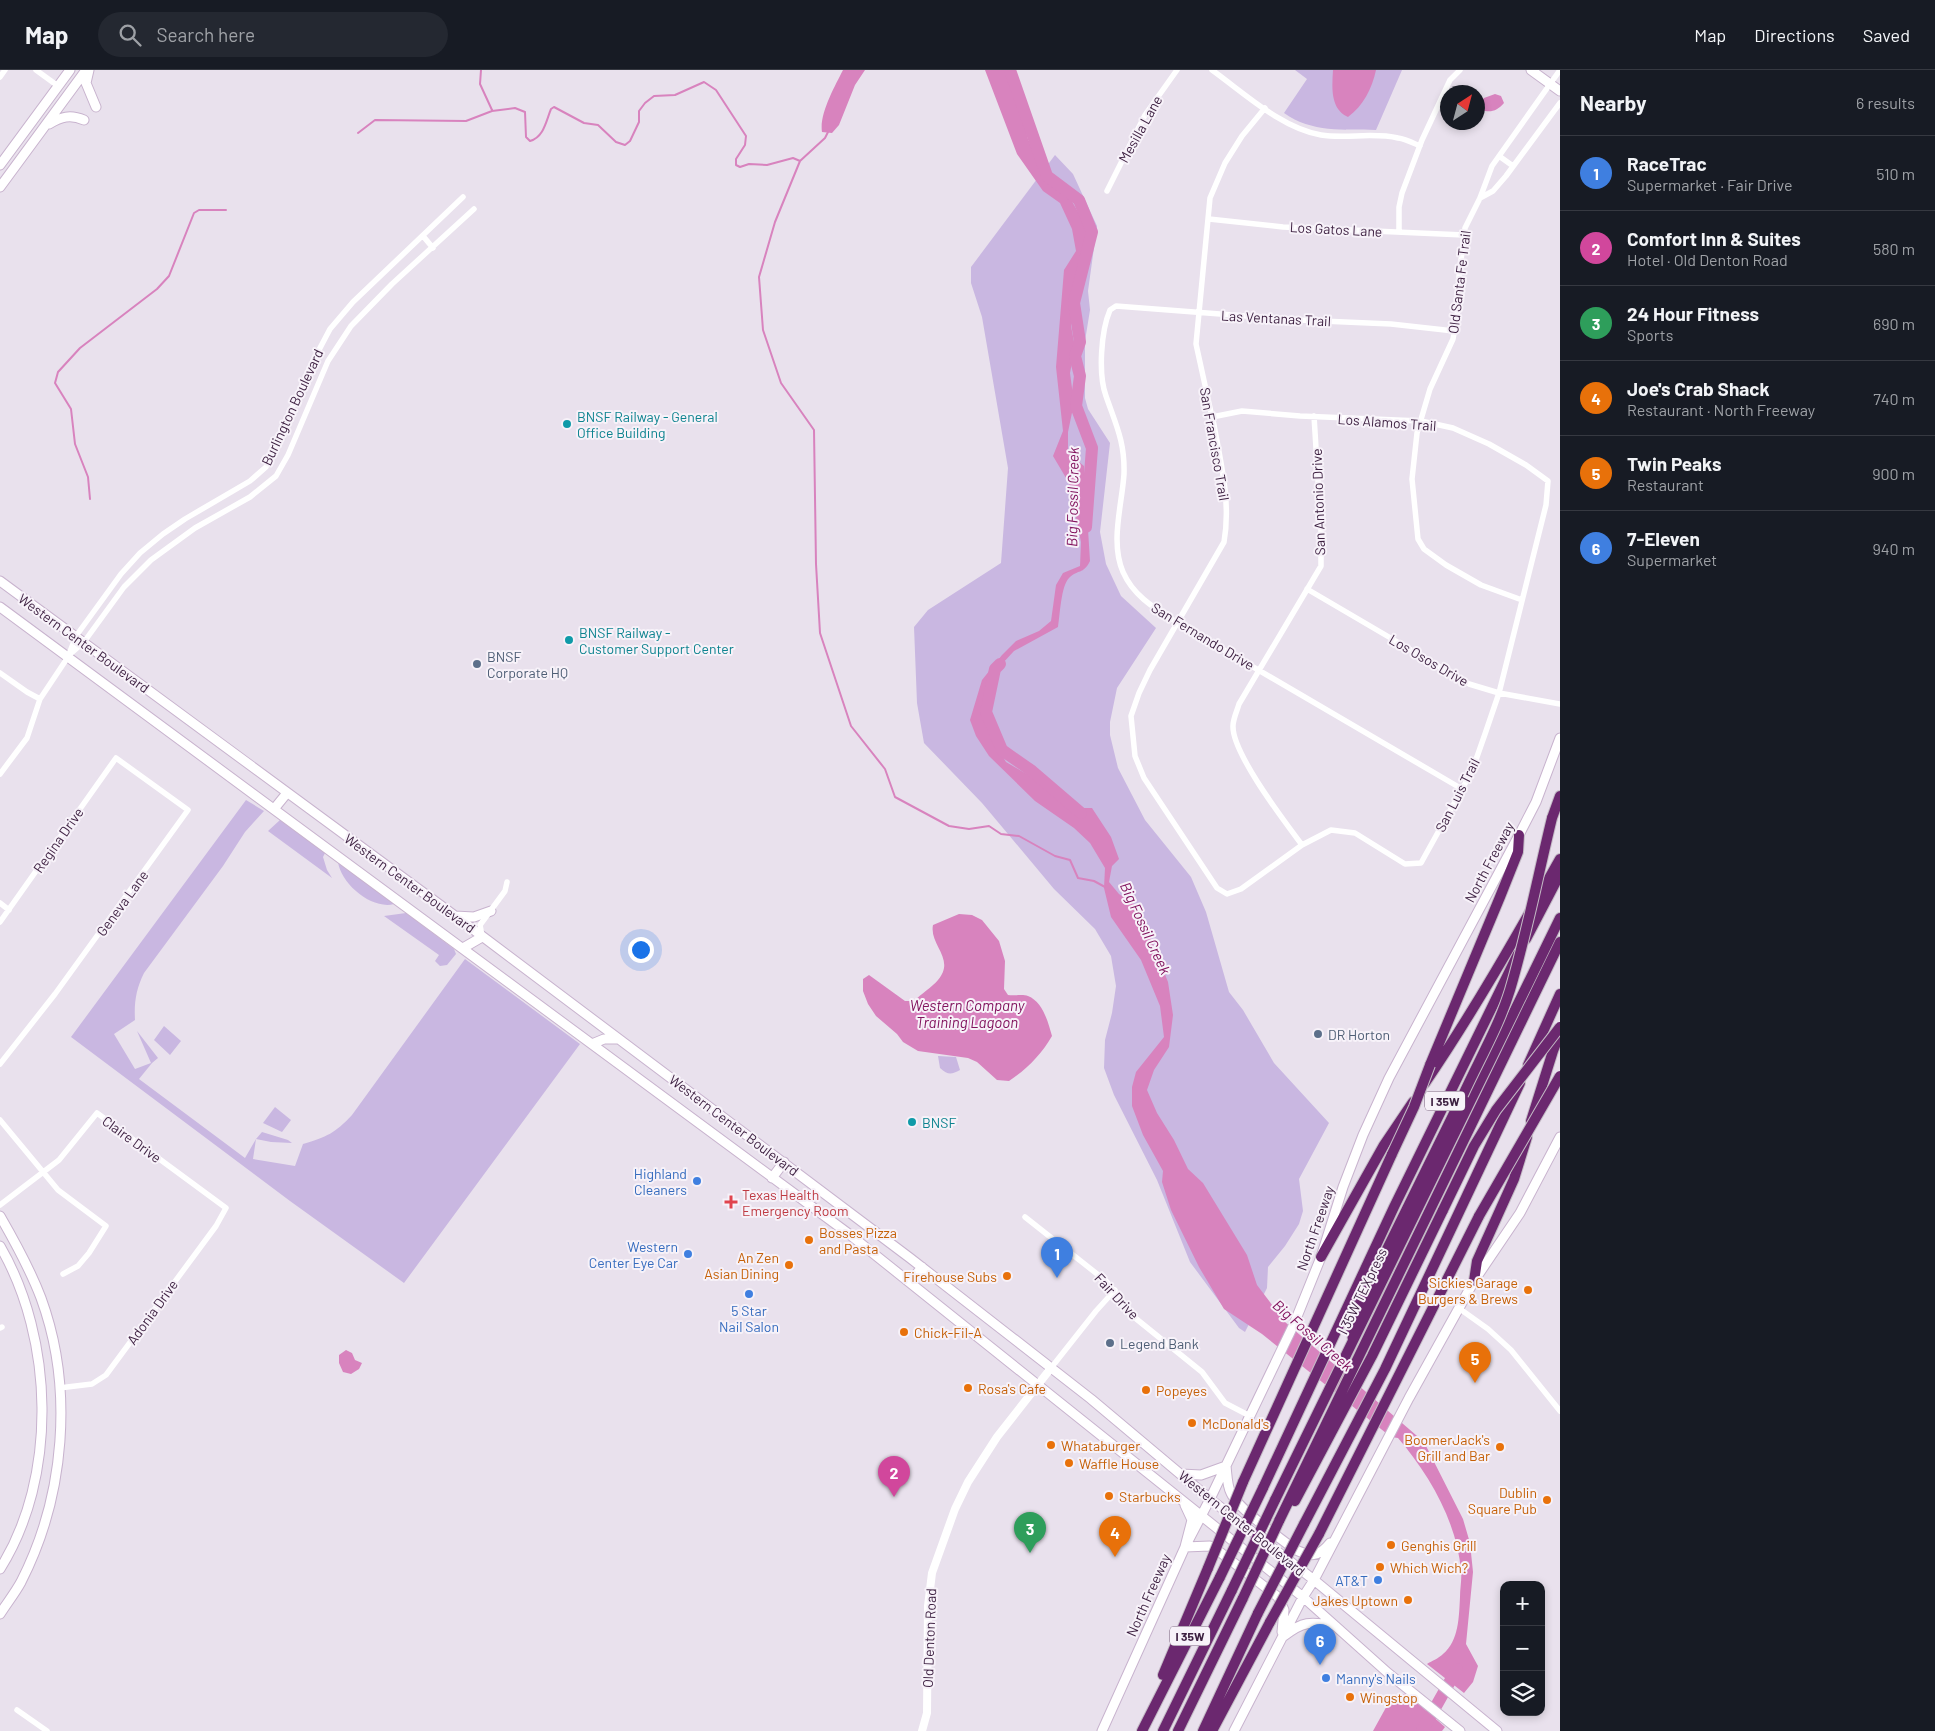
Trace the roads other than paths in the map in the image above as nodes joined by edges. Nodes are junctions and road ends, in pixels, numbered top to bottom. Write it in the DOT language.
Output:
graph roads {
  1 [pos="5,70"];
  2 [pos="36,70"];
  3 [pos="70,70"];
  4 [pos="88,70"];
  5 [pos="1177,70"];
  6 [pos="1212,70"];
  7 [pos="1460,70"];
  8 [pos="1531,70"];
  9 [pos="1560,70"];
  10 [pos="0,77"];
  11 [pos="1550,84"];
  12 [pos="58,86"];
  13 [pos="1560,91"];
  14 [pos="1560,103"];
  15 [pos="96,107"];
  16 [pos="1265,108"];
  17 [pos="84,120"];
  18 [pos="44,127"];
  19 [pos="1420,146"];
  20 [pos="1498,156"];
  21 [pos="0,165"];
  22 [pos="1513,166"];
  23 [pos="1486,179"];
  24 [pos="1497,186"];
  25 [pos="0,187"];
  26 [pos="1107,191"];
  27 [pos="463,197"];
  28 [pos="1480,198"];
  29 [pos="474,208"];
  30 [pos="1209,219"];
  31 [pos="1399,232"];
  32 [pos="1464,235"];
  33 [pos="423,236"];
  34 [pos="433,248"];
  35 [pos="382,275"];
  36 [pos="392,284"];
  37 [pos="1199,313"];
  38 [pos="1105,321"];
  39 [pos="1454,331"];
  40 [pos="302,388"];
  41 [pos="315,392"];
  42 [pos="1314,416"];
  43 [pos="1212,417"];
  44 [pos="1421,421"];
  45 [pos="257,476"];
  46 [pos="1548,481"];
  47 [pos="266,485"];
  48 [pos="175,526"];
  49 [pos="180,538"];
  50 [pos="0,581"];
  51 [pos="1307,589"];
  52 [pos="1522,600"];
  53 [pos="0,607"];
  54 [pos="1178,623"];
  55 [pos="76,636"];
  56 [pos="84,642"];
  57 [pos="68,657"];
  58 [pos="1258,670"];
  59 [pos="0,672"];
  60 [pos="1499,693"];
  61 [pos="40,699"];
  62 [pos="1560,704"];
  63 [pos="1560,738"];
  64 [pos="116,758"];
  65 [pos="0,774"];
  66 [pos="1462,789"];
  67 [pos="287,793"];
  68 [pos="1560,796"];
  69 [pos="274,809"];
  70 [pos="1519,835"];
  71 [pos="1302,845"];
  72 [pos="1560,859"];
  73 [pos="1560,874"];
  74 [pos="507,882"];
  75 [pos="1227,894"];
  76 [pos="0,903"];
  77 [pos="9,910"];
  78 [pos="491,911"];
  79 [pos="453,915"];
  80 [pos="1560,918"];
  81 [pos="0,922"];
  82 [pos="482,937"];
  83 [pos="1560,942"];
  84 [pos="463,948"];
  85 [pos="1560,994"];
  86 [pos="1560,1028"];
  87 [pos="1560,1033"];
  88 [pos="619,1039"];
  89 [pos="592,1044"];
  90 [pos="0,1064"];
  91 [pos="1560,1076"];
  92 [pos="0,1120"];
  93 [pos="1560,1136"];
  94 [pos="784,1162"];
  95 [pos="44,1173"];
  96 [pos="772,1178"];
  97 [pos="0,1205"];
  98 [pos="226,1208"];
  99 [pos="0,1216"];
  100 [pos="1025,1217"];
  101 [pos="0,1246"];
  102 [pos="1321,1258"];
  103 [pos="922,1267"];
  104 [pos="63,1274"];
  105 [pos="1474,1281"];
  106 [pos="910,1282"];
  107 [pos="1115,1290"];
  108 [pos="1460,1309"];
  109 [pos="1354,1341"];
  110 [pos="1051,1368"];
  111 [pos="1038,1385"];
  112 [pos="59,1388"];
  113 [pos="1560,1411"];
  114 [pos="1250,1416"];
  115 [pos="1332,1422"];
  116 [pos="1226,1466"];
  117 [pos="1181,1474"];
  118 [pos="1180,1498"];
  119 [pos="1210,1499"];
  120 [pos="1202,1516"];
  121 [pos="1340,1532"];
  122 [pos="1185,1547"];
  123 [pos="0,1569"];
  124 [pos="1314,1580"];
  125 [pos="1303,1597"];
  126 [pos="0,1614"];
  127 [pos="1334,1625"];
  128 [pos="1282,1638"];
  129 [pos="1160,1696"];
  130 [pos="17,1710"];
  131 [pos="47,1731"];
  132 [pos="922,1731"];
  133 [pos="1102,1731"];
  134 [pos="1142,1731"];
  135 [pos="1163,1731"];
  136 [pos="1178,1731"];
  137 [pos="1203,1731"];
  138 [pos="1212,1731"];
  139 [pos="1234,1731"];
  140 [pos="1460,1731"];
  141 [pos="1497,1731"];
  1 -- 10 [label="street"];
  2 -- 12 [label="street"];
  3 -- 12 [label="main road"];
  4 -- 15 [label="main road"];
  4 -- 18 [label="main road"];
  5 -- 26 [label="street, Mesilla Lane"];
  6 -- 16 [label="street"];
  7 -- 19 [label="street"];
  8 -- 11 [label="main road"];
  9 -- 11 [label="street, Old Santa Fe Trail"];
  11 -- 13 [label="main road"];
  11 -- 20 [label="street, Old Santa Fe Trail"];
  12 -- 21 [label="main road"];
  14 -- 22 [label="street, Old Santa Fe Trail"];
  16 -- 19 [label="street"];
  16 -- 30 [label="street, San Francisco Trail"];
  17 -- 18 [label="main road"];
  18 -- 25 [label="main road"];
  19 -- 31 [label="street"];
  20 -- 22 [label="street"];
  20 -- 23 [label="street, Old Santa Fe Trail"];
  22 -- 24 [label="street, Old Santa Fe Trail"];
  23 -- 24 [label="street"];
  23 -- 28 [label="street, Old Santa Fe Trail"];
  24 -- 28 [label="street, Old Santa Fe Trail"];
  27 -- 33 [label="street, Burlington Boulevard"];
  28 -- 32 [label="street, Old Santa Fe Trail"];
  29 -- 34 [label="street, Burlington Boulevard"];
  30 -- 31 [label="street, Los Gatos Lane"];
  30 -- 37 [label="street, San Francisco Trail"];
  31 -- 32 [label="street, Los Gatos Lane"];
  32 -- 39 [label="street, Old Santa Fe Trail"];
  33 -- 34 [label="street"];
  33 -- 35 [label="street, Burlington Boulevard"];
  34 -- 36 [label="street, Burlington Boulevard"];
  35 -- 36 [label="street"];
  35 -- 40 [label="street, Burlington Boulevard"];
  36 -- 41 [label="street, Burlington Boulevard"];
  37 -- 38 [label="street, Las Ventanas Trail"];
  37 -- 39 [label="street, Las Ventanas Trail"];
  37 -- 43 [label="street, San Francisco Trail"];
  38 -- 54 [label="street, San Fernando Drive"];
  39 -- 44 [label="street, Old Santa Fe Trail"];
  40 -- 41 [label="street"];
  40 -- 45 [label="street, Burlington Boulevard"];
  41 -- 47 [label="street, Burlington Boulevard"];
  42 -- 43 [label="street, Los Alamos Trail"];
  42 -- 44 [label="street, Los Alamos Trail"];
  42 -- 51 [label="street, San Antonio Drive"];
  43 -- 54 [label="street, San Francisco Trail"];
  44 -- 46 [label="street, Los Alamos Trail"];
  44 -- 52 [label="street, Old Santa Fe Trail"];
  45 -- 47 [label="street"];
  45 -- 48 [label="street, Burlington Boulevard"];
  46 -- 52 [label="street, San Luis Trail"];
  47 -- 49 [label="street, Burlington Boulevard"];
  48 -- 49 [label="street"];
  48 -- 55 [label="street, Burlington Boulevard"];
  49 -- 56 [label="street, Burlington Boulevard"];
  50 -- 55 [label="main road, Western Center Boulevard"];
  51 -- 58 [label="street, San Antonio Drive"];
  51 -- 60 [label="street, Los Osos Drive"];
  52 -- 60 [label="street, San Luis Trail"];
  53 -- 57 [label="main road, Western Center Boulevard"];
  54 -- 58 [label="street, San Fernando Drive"];
  54 -- 75 [label="street, San Francisco Trail"];
  55 -- 56 [label="main road, Western Center Boulevard"];
  55 -- 57 [label="street, Burlington Boulevard"];
  56 -- 57 [label="street, Burlington Boulevard"];
  56 -- 67 [label="main road, Western Center Boulevard"];
  57 -- 61 [label="street"];
  57 -- 69 [label="main road, Western Center Boulevard"];
  58 -- 66 [label="street, San Fernando Drive"];
  58 -- 71 [label="street, San Antonio Drive"];
  59 -- 61 [label="street"];
  60 -- 62 [label="street, Los Osos Drive"];
  60 -- 66 [label="street, San Luis Trail"];
  61 -- 65 [label="street"];
  63 -- 70 [label="main road, North Freeway"];
  64 -- 77 [label="street, Regina Drive"];
  64 -- 90 [label="street, Geneva Lane"];
  66 -- 71 [label="street, San Luis Trail"];
  67 -- 69 [label="main road"];
  67 -- 79 [label="main road, Western Center Boulevard"];
  68 -- 109 [label="highway, bridge"];
  69 -- 84 [label="main road, Western Center Boulevard"];
  70 -- 102 [label="main road, North Freeway"];
  70 -- 129 [label="highway, bridge"];
  71 -- 75 [label="street, San Luis Trail"];
  72 -- 102 [label="highway"];
  73 -- 129 [label="highway, I 35W, bridge"];
  74 -- 78 [label="street"];
  76 -- 77 [label="street"];
  77 -- 81 [label="street, Regina Drive"];
  78 -- 79 [label="main road"];
  78 -- 82 [label="street"];
  79 -- 82 [label="main road, Western Center Boulevard"];
  80 -- 109 [label="highway, I 35W TEXpress"];
  82 -- 84 [label="main road"];
  82 -- 88 [label="main road, Western Center Boulevard"];
  83 -- 115 [label="highway, I 35W TEXpress"];
  84 -- 89 [label="main road, Western Center Boulevard"];
  85 -- 137 [label="highway, bridge"];
  86 -- 115 [label="highway, bridge"];
  87 -- 105 [label="highway"];
  88 -- 89 [label="main road"];
  88 -- 94 [label="main road, Western Center Boulevard"];
  89 -- 96 [label="main road, Western Center Boulevard"];
  91 -- 138 [label="highway, bridge"];
  92 -- 95 [label="street"];
  93 -- 105 [label="main road"];
  94 -- 96 [label="main road"];
  94 -- 103 [label="main road, Western Center Boulevard"];
  95 -- 97 [label="street, Claire Drive"];
  95 -- 98 [label="street, Claire Drive"];
  95 -- 104 [label="street"];
  96 -- 106 [label="main road, Western Center Boulevard"];
  98 -- 112 [label="street, Adonia Drive"];
  99 -- 112 [label="main road"];
  100 -- 107 [label="street, Fair Drive"];
  101 -- 123 [label="main road"];
  102 -- 114 [label="main road, North Freeway"];
  103 -- 106 [label="main road"];
  103 -- 110 [label="main road, Western Center Boulevard"];
  105 -- 108 [label="main road"];
  106 -- 111 [label="main road, Western Center Boulevard"];
  107 -- 110 [label="street"];
  107 -- 114 [label="street, Fair Drive"];
  108 -- 113 [label="street"];
  108 -- 121 [label="main road"];
  109 -- 135 [label="highway, I 35W TEXpress, bridge"];
  110 -- 111 [label="street, Old Denton Road"];
  110 -- 117 [label="main road, Western Center Boulevard"];
  111 -- 118 [label="main road, Western Center Boulevard"];
  111 -- 132 [label="street, Old Denton Road"];
  112 -- 126 [label="main road"];
  114 -- 116 [label="main road, North Freeway"];
  115 -- 136 [label="highway, bridge"];
  116 -- 117 [label="main road"];
  116 -- 119 [label="main road, North Freeway"];
  116 -- 121 [label="main road"];
  117 -- 119 [label="main road, Western Center Boulevard"];
  118 -- 120 [label="main road, Western Center Boulevard"];
  118 -- 122 [label="main road"];
  119 -- 120 [label="main road, North Freeway"];
  119 -- 124 [label="main road, Western Center Boulevard"];
  120 -- 122 [label="main road, North Freeway"];
  120 -- 125 [label="main road, Western Center Boulevard"];
  121 -- 124 [label="main road"];
  122 -- 128 [label="main road"];
  122 -- 133 [label="main road, North Freeway"];
  124 -- 125 [label="main road"];
  124 -- 141 [label="main road, Western Center Boulevard"];
  125 -- 127 [label="main road, Western Center Boulevard"];
  125 -- 128 [label="main road"];
  127 -- 128 [label="main road"];
  127 -- 140 [label="main road, Western Center Boulevard"];
  128 -- 139 [label="main road"];
  129 -- 134 [label="highway, I 35W"];
  130 -- 131 [label="street"];
}
